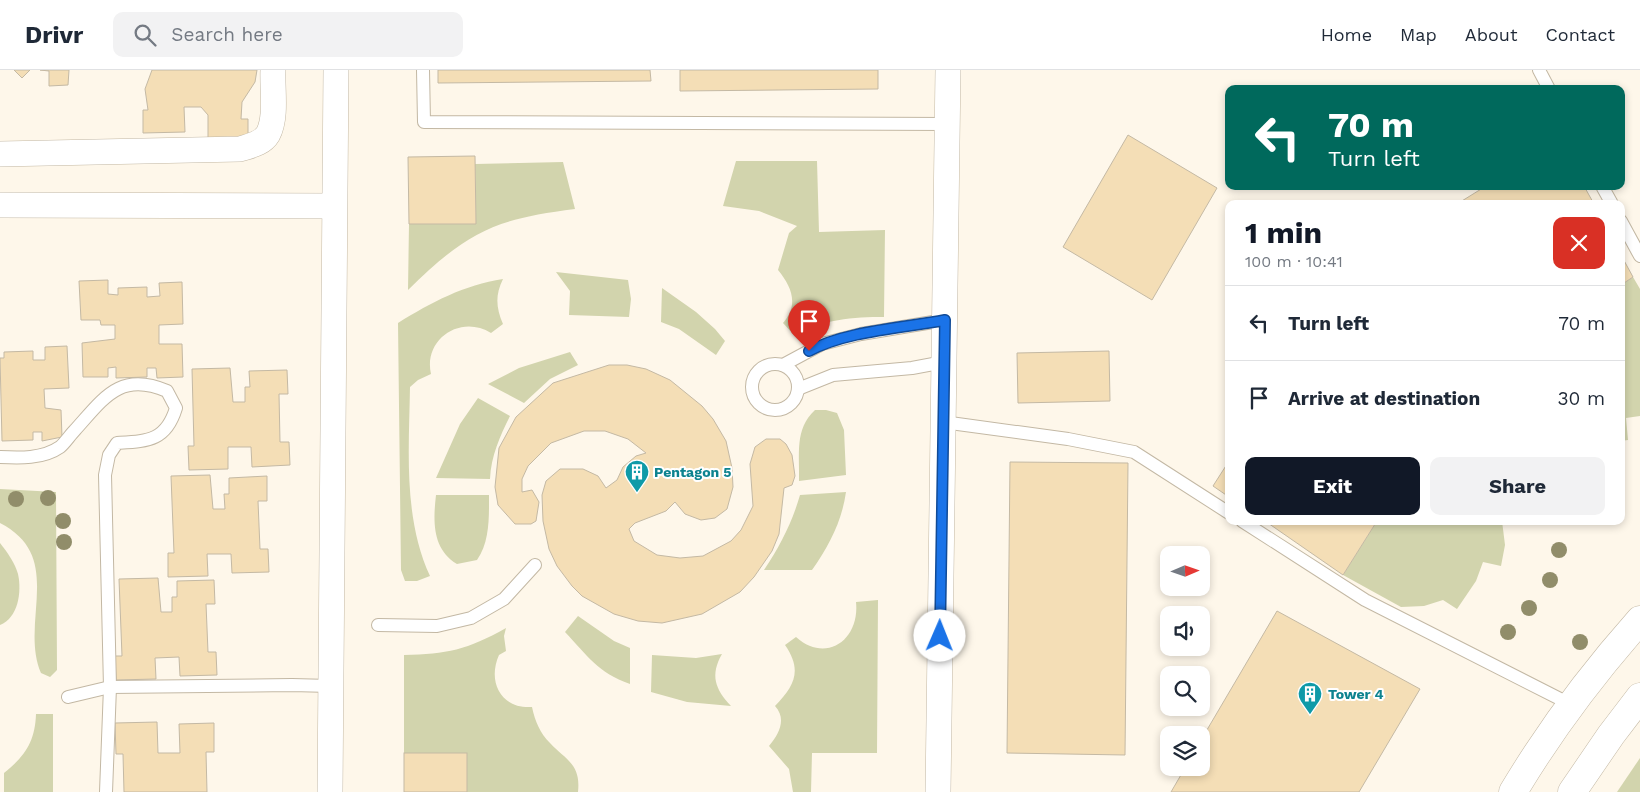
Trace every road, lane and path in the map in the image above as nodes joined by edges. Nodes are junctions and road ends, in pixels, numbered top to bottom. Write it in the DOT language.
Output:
graph roads {
  1 [pos="272,70"];
  2 [pos="336,70"];
  3 [pos="423,70"];
  4 [pos="948,70"];
  5 [pos="1539,70"];
  6 [pos="1547,85"];
  7 [pos="948,124"];
  8 [pos="0,154"];
  9 [pos="0,205"];
  10 [pos="334,206"];
  11 [pos="1625,228"];
  12 [pos="1640,256"];
  13 [pos="945,320"];
  14 [pos="944,362"];
  15 [pos="783,365"];
  16 [pos="798,389"];
  17 [pos="943,422"];
  18 [pos="0,457"];
  19 [pos="1225,509"];
  20 [pos="1248,525"];
  21 [pos="536,565"];
  22 [pos="1640,620"];
  23 [pos="378,625"];
  24 [pos="330,686"];
  25 [pos="110,687"];
  26 [pos="68,697"];
  27 [pos="1640,697"];
  28 [pos="1570,704"];
  29 [pos="106,792"];
  30 [pos="330,792"];
  31 [pos="938,792"];
  32 [pos="1514,792"];
  33 [pos="1572,792"];
  1 -- 8 [label="street"];
  2 -- 10 [label="street"];
  3 -- 7 [label="lane"];
  4 -- 7 [label="street"];
  5 -- 6 [label="lane"];
  7 -- 13 [label="street"];
  9 -- 10 [label="street"];
  10 -- 24 [label="street"];
  11 -- 12 [label="lane"];
  13 -- 14 [label="street"];
  13 -- 15 [label="lane"];
  14 -- 16 [label="lane"];
  14 -- 17 [label="street"];
  15 -- 16 [label="lane"];
  15 -- 16 [label="lane"];
  17 -- 19 [label="lane"];
  17 -- 31 [label="street"];
  18 -- 25 [label="lane"];
  20 -- 28 [label="lane"];
  21 -- 23 [label="lane"];
  22 -- 28 [label="street"];
  24 -- 25 [label="lane"];
  24 -- 30 [label="street"];
  25 -- 26 [label="lane"];
  25 -- 29 [label="lane"];
  27 -- 33 [label="street"];
  28 -- 32 [label="street"];
}
